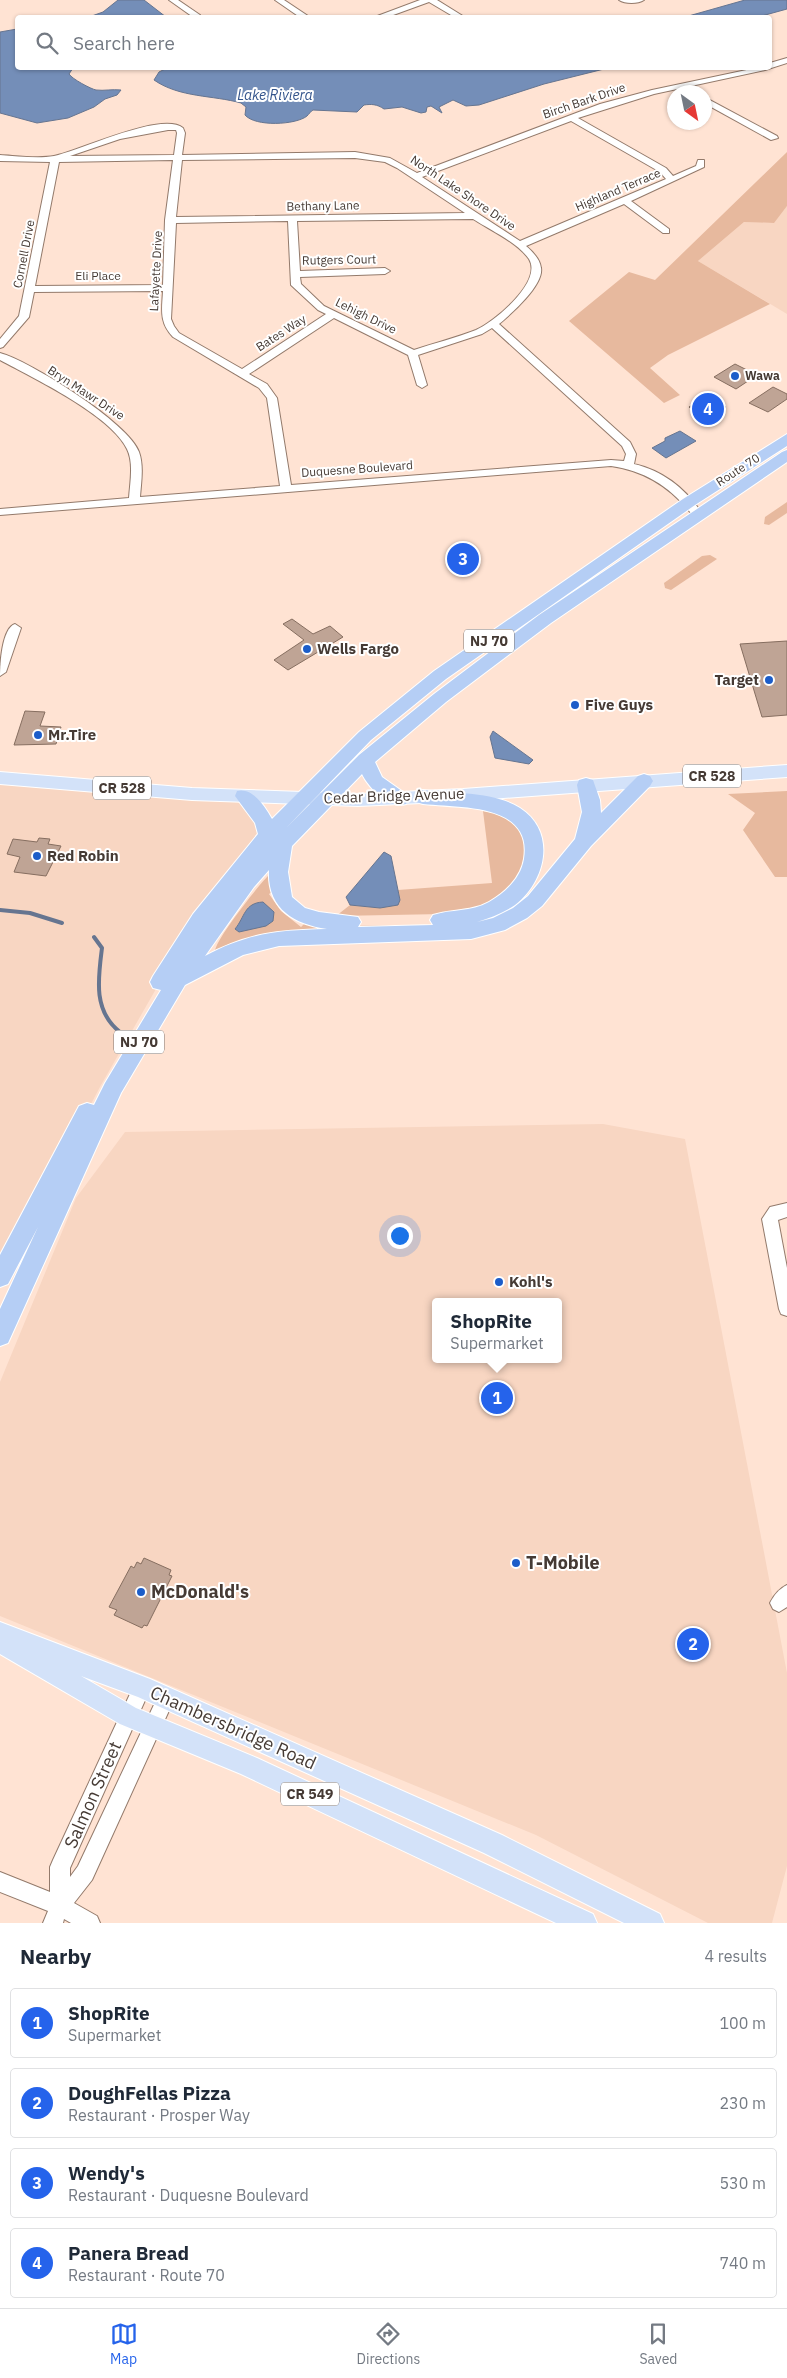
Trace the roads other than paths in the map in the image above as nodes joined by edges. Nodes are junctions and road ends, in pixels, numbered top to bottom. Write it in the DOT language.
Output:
graph roads {
  1 [pos="173,0"];
  2 [pos="279,0"];
  3 [pos="429,0"];
  4 [pos="624,0"];
  5 [pos="640,0"];
  6 [pos="196,15"];
  7 [pos="302,15"];
  8 [pos="385,15"];
  9 [pos="456,15"];
  10 [pos="785,62"];
  11 [pos="772,65"];
  12 [pos="756,70"];
  13 [pos="687,85"];
  14 [pos="667,89"];
  15 [pos="712,103"];
  16 [pos="572,118"];
  17 [pos="774,138"];
  18 [pos="178,157"];
  19 [pos="0,158"];
  20 [pos="56,159"];
  21 [pos="702,162"];
  22 [pos="417,176"];
  23 [pos="672,180"];
  24 [pos="625,200"];
  25 [pos="477,216"];
  26 [pos="292,219"];
  27 [pos="170,220"];
  28 [pos="666,231"];
  29 [pos="519,245"];
  30 [pos="385,272"];
  31 [pos="294,274"];
  32 [pos="166,288"];
  33 [pos="29,289"];
  34 [pos="333,314"];
  35 [pos="493,324"];
  36 [pos="0,345"];
  37 [pos="413,353"];
  38 [pos="0,356"];
  39 [pos="243,373"];
  40 [pos="422,385"];
  41 [pos="787,439"];
  42 [pos="787,455"];
  43 [pos="629,464"];
  44 [pos="286,488"];
  45 [pos="134,500"];
  46 [pos="693,509"];
  47 [pos="0,512"];
  48 [pos="16,628"];
  49 [pos="0,672"];
  50 [pos="365,760"];
  51 [pos="787,771"];
  52 [pos="0,778"];
  53 [pos="644,781"];
  54 [pos="586,785"];
  55 [pos="244,796"];
  56 [pos="423,797"];
  57 [pos="304,798"];
  58 [pos="327,799"];
  59 [pos="399,799"];
  60 [pos="275,839"];
  61 [pos="584,841"];
  62 [pos="177,980"];
  63 [pos="787,1210"];
  64 [pos="0,1277"];
  65 [pos="787,1309"];
  66 [pos="0,1335"];
  67 [pos="0,1633"];
  68 [pos="0,1641"];
  69 [pos="142,1687"];
  70 [pos="166,1698"];
  71 [pos="128,1716"];
  72 [pos="155,1727"];
  73 [pos="0,1882"];
  74 [pos="57,1914"];
  75 [pos="90,1923"];
  76 [pos="584,1923"];
  77 [pos="651,1923"];
  1 -- 6 [label="street"];
  2 -- 7 [label="street"];
  3 -- 8 [label="street"];
  3 -- 9 [label="street"];
  4 -- 5 [label="street"];
  10 -- 11 [label="street"];
  12 -- 13 [label="street, Birch Bark Drive"];
  14 -- 16 [label="street, Birch Bark Drive"];
  15 -- 17 [label="street"];
  16 -- 22 [label="street, Birch Bark Drive"];
  16 -- 23 [label="street, Highland Terrace"];
  18 -- 20 [label="street, North Lake Shore Drive"];
  18 -- 20 [label="street, Lafayette Drive"];
  18 -- 22 [label="street, North Lake Shore Drive"];
  18 -- 27 [label="street, Lafayette Drive"];
  19 -- 20 [label="street, North Lake Shore Drive"];
  20 -- 33 [label="street, Cornell Drive"];
  21 -- 23 [label="street"];
  22 -- 25 [label="street, North Lake Shore Drive"];
  23 -- 24 [label="street, Highland Terrace"];
  24 -- 28 [label="street"];
  24 -- 29 [label="street, Highland Terrace"];
  25 -- 26 [label="street, Bethany Lane"];
  25 -- 29 [label="street, North Lake Shore Drive"];
  26 -- 27 [label="street, Bethany Lane"];
  26 -- 31 [label="street, Lehigh Drive"];
  27 -- 32 [label="street, Lafayette Drive"];
  29 -- 35 [label="street, North Lake Shore Drive"];
  30 -- 31 [label="street, Rutgers Court"];
  31 -- 34 [label="street, Lehigh Drive"];
  32 -- 33 [label="street, Eli Place"];
  32 -- 39 [label="street, Lafayette Drive"];
  33 -- 36 [label="street, Cornell Drive"];
  34 -- 37 [label="street, Lehigh Drive"];
  34 -- 39 [label="street, Bates Way"];
  35 -- 37 [label="street"];
  35 -- 43 [label="street"];
  37 -- 40 [label="street"];
  38 -- 45 [label="street, Bryn Mawr Drive"];
  39 -- 44 [label="street, Lafayette Drive"];
  41 -- 46 [label="highway, Route 70 / NJ 70"];
  42 -- 46 [label="highway, Route 70 / NJ 70"];
  43 -- 44 [label="street, Duquesne Boulevard"];
  43 -- 46 [label="street, Duquesne Boulevard"];
  44 -- 45 [label="street, Duquesne Boulevard"];
  45 -- 47 [label="street, Duquesne Boulevard"];
  46 -- 50 [label="highway, NJ 70"];
  46 -- 57 [label="highway, NJ 70"];
  48 -- 49 [label="street"];
  50 -- 58 [label="highway, NJ 70"];
  50 -- 59 [label="highway"];
  51 -- 53 [label="main road, Cedar Bridge Avenue / CR 528"];
  52 -- 55 [label="main road, Cedar Bridge Avenue / CR 528"];
  53 -- 54 [label="main road, Cedar Bridge Avenue / CR 528"];
  53 -- 61 [label="highway"];
  54 -- 56 [label="main road, Cedar Bridge Avenue / CR 528"];
  54 -- 61 [label="highway"];
  55 -- 57 [label="main road, Cedar Bridge Avenue / CR 528"];
  55 -- 60 [label="highway"];
  56 -- 59 [label="main road, Cedar Bridge Avenue / CR 528"];
  56 -- 60 [label="highway"];
  57 -- 58 [label="main road, Cedar Bridge Avenue / CR 528"];
  57 -- 60 [label="highway, NJ 70"];
  58 -- 59 [label="main road, Cedar Bridge Avenue / CR 528"];
  58 -- 60 [label="highway, NJ 70"];
  60 -- 62 [label="highway, NJ 70"];
  60 -- 64 [label="highway, NJ 70"];
  61 -- 62 [label="highway"];
  62 -- 66 [label="highway, NJ 70"];
  63 -- 65 [label="street"];
  67 -- 69 [label="main road, Chambersbridge Road / CR 549"];
  68 -- 71 [label="main road, Chambersbridge Road / CR 549"];
  69 -- 70 [label="main road, Chambersbridge Road / CR 549"];
  69 -- 71 [label="street, Salmon Street"];
  70 -- 72 [label="street, Salmon Street"];
  70 -- 77 [label="main road, Chambersbridge Road / CR 549"];
  71 -- 72 [label="main road, Chambersbridge Road / CR 549"];
  71 -- 74 [label="street, Salmon Street"];
  72 -- 74 [label="street, Salmon Street"];
  72 -- 76 [label="main road, Chambersbridge Road / CR 549"];
  73 -- 74 [label="street"];
  74 -- 75 [label="street"];
}
